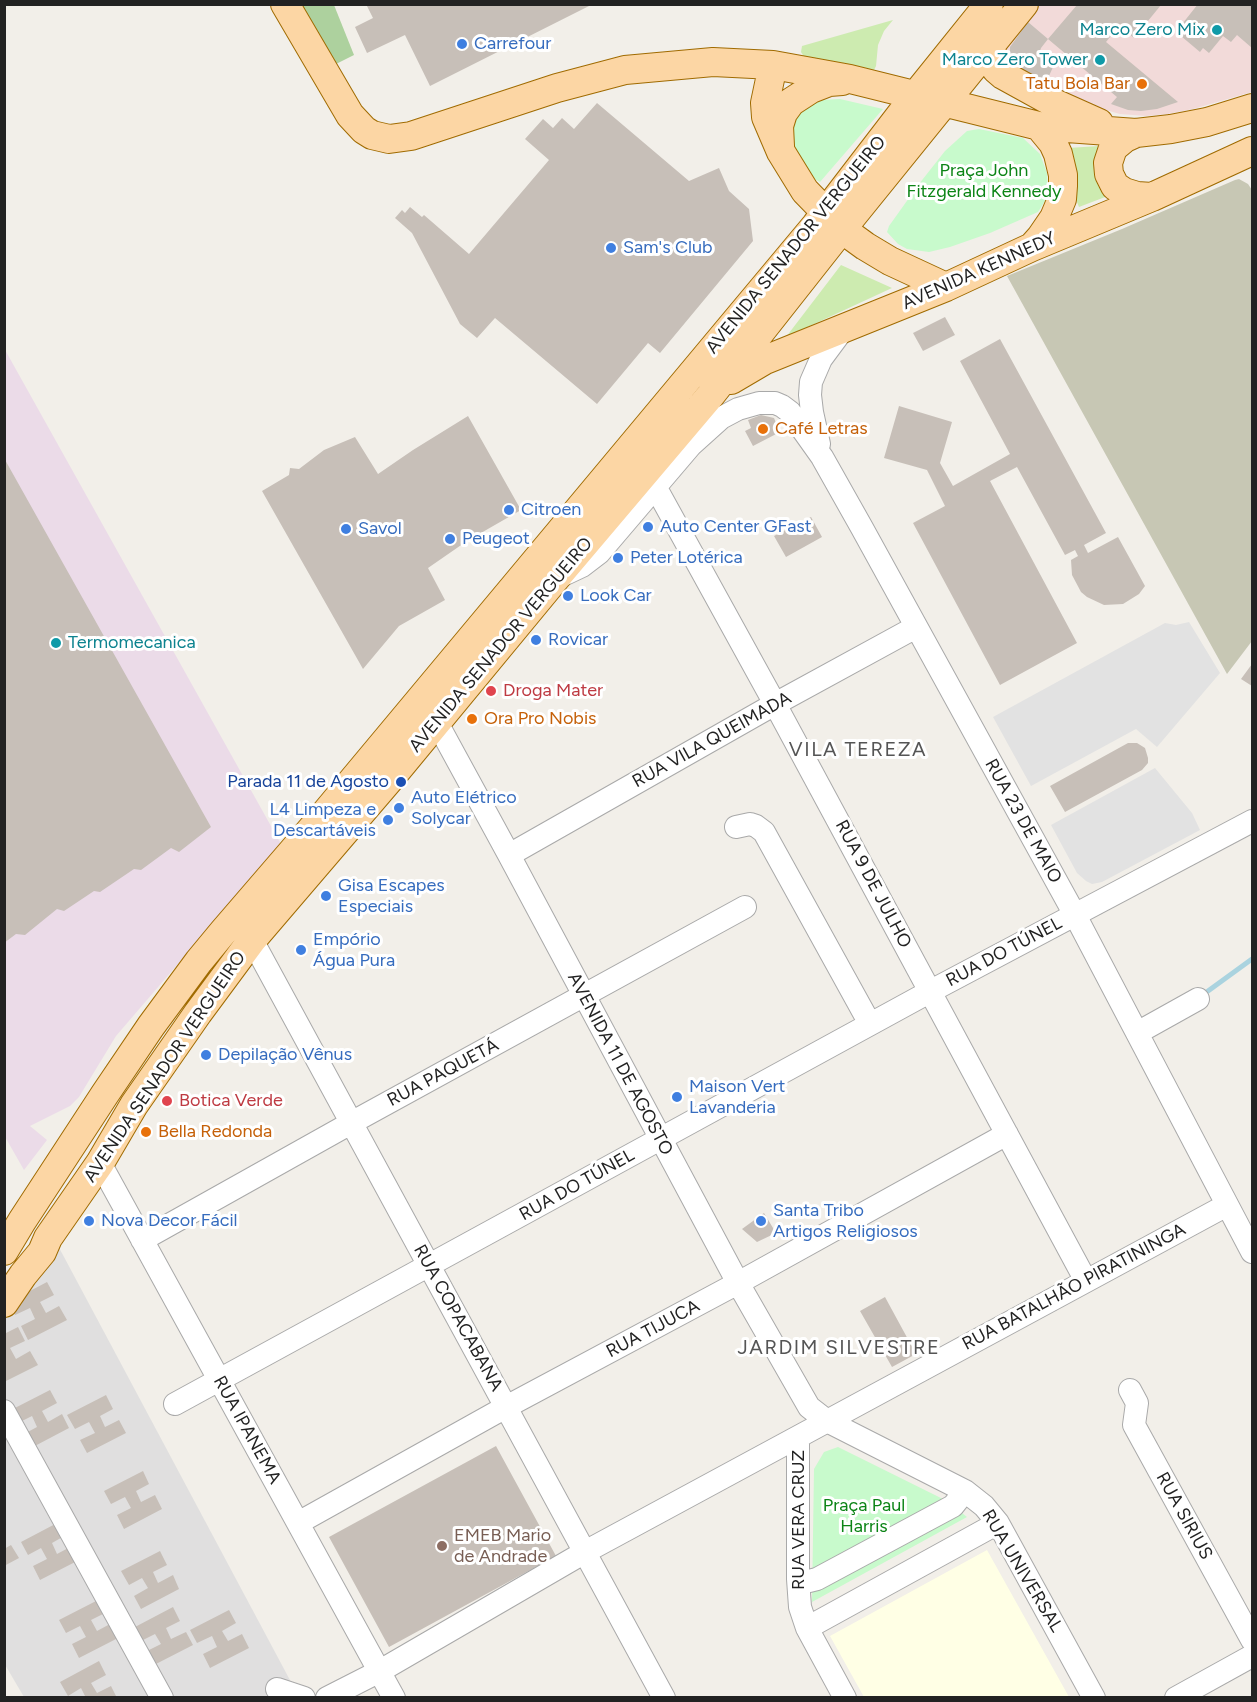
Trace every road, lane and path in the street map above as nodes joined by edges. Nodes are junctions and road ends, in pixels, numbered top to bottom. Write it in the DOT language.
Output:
graph roads {
  1 [pos="285,4"];
  2 [pos="989,4"];
  3 [pos="1024,4"];
  4 [pos="991,45"];
  5 [pos="773,65"];
  6 [pos="850,79"];
  7 [pos="915,96"];
  8 [pos="944,103"];
  9 [pos="1252,108"];
  10 [pos="1039,126"];
  11 [pos="1131,133"];
  12 [pos="781,152"];
  13 [pos="1252,154"];
  14 [pos="1152,197"];
  15 [pos="834,221"];
  16 [pos="1032,248"];
  17 [pos="946,287"];
  18 [pos="844,328"];
  19 [pos="710,396"];
  20 [pos="822,457"];
  21 [pos="656,488"];
  22 [pos="555,579"];
  23 [pos="916,627"];
  24 [pos="775,704"];
  25 [pos="426,713"];
  26 [pos="1252,820"];
  27 [pos="736,827"];
  28 [pos="509,855"];
  29 [pos="745,908"];
  30 [pos="1075,915"];
  31 [pos="252,940"];
  32 [pos="931,991"];
  33 [pos="585,996"];
  34 [pos="1198,999"];
  35 [pos="870,1024"];
  36 [pos="1137,1033"];
  37 [pos="351,1123"];
  38 [pos="1007,1134"];
  39 [pos="660,1139"];
  40 [pos="100,1163"];
  41 [pos="1227,1205"];
  42 [pos="142,1240"];
  43 [pos="4,1251"];
  44 [pos="1252,1252"];
  45 [pos="429,1265"];
  46 [pos="14,1269"];
  47 [pos="1086,1281"];
  48 [pos="738,1284"];
  49 [pos="4,1303"];
  50 [pos="219,1380"];
  51 [pos="1130,1390"];
  52 [pos="175,1404"];
  53 [pos="506,1407"];
  54 [pos="4,1411"];
  55 [pos="827,1421"];
  56 [pos="798,1437"];
  57 [pos="965,1491"];
  58 [pos="298,1523"];
  59 [pos="998,1523"];
  60 [pos="585,1552"];
  61 [pos="798,1579"];
  62 [pos="807,1628"];
  63 [pos="1252,1640"];
  64 [pos="1252,1656"];
  65 [pos="380,1671"];
  66 [pos="277,1689"];
  67 [pos="661,1697"];
  68 [pos="162,1698"];
  69 [pos="304,1698"];
  70 [pos="327,1698"];
  71 [pos="394,1698"];
  72 [pos="845,1698"];
  73 [pos="1094,1698"];
  74 [pos="1176,1698"];
  1 -- 5 [label="main road"];
  2 -- 7 [label="main road, AVENIDA SENADOR VERGUEIRO"];
  3 -- 4 [label="main road, AVENIDA SENADOR VERGUEIRO"];
  4 -- 8 [label="main road, AVENIDA SENADOR VERGUEIRO"];
  4 -- 11 [label="main road"];
  5 -- 6 [label="main road"];
  5 -- 12 [label="main road"];
  6 -- 7 [label="main road"];
  6 -- 12 [label="main road"];
  7 -- 8 [label="main road"];
  7 -- 15 [label="main road, AVENIDA SENADOR VERGUEIRO"];
  8 -- 10 [label="main road"];
  8 -- 15 [label="main road, AVENIDA SENADOR VERGUEIRO"];
  9 -- 11 [label="main road"];
  10 -- 11 [label="main road"];
  10 -- 16 [label="main road"];
  11 -- 14 [label="main road"];
  12 -- 15 [label="main road"];
  13 -- 14 [label="main road, AVENIDA KENNEDY"];
  14 -- 16 [label="main road, AVENIDA KENNEDY"];
  15 -- 17 [label="main road"];
  15 -- 19 [label="main road, AVENIDA SENADOR VERGUEIRO"];
  15 -- 25 [label="main road, AVENIDA SENADOR VERGUEIRO"];
  16 -- 17 [label="main road, AVENIDA KENNEDY"];
  17 -- 18 [label="main road, AVENIDA KENNEDY"];
  18 -- 19 [label="main road, AVENIDA KENNEDY"];
  18 -- 20 [label="street, RUA 23 DE MAIO"];
  19 -- 22 [label="main road, AVENIDA SENADOR VERGUEIRO"];
  20 -- 21 [label="street, RUA 23 DE MAIO"];
  20 -- 23 [label="street, RUA 23 DE MAIO"];
  21 -- 22 [label="street"];
  21 -- 24 [label="street, RUA 9 DE JULHO"];
  22 -- 25 [label="main road, AVENIDA SENADOR VERGUEIRO"];
  23 -- 24 [label="street, RUA VILA QUEIMADA"];
  23 -- 30 [label="street, RUA 23 DE MAIO"];
  24 -- 28 [label="street, RUA VILA QUEIMADA"];
  24 -- 32 [label="street, RUA 9 DE JULHO"];
  25 -- 28 [label="street, AVENIDA 11 DE AGOSTO"];
  25 -- 31 [label="main road, AVENIDA SENADOR VERGUEIRO"];
  25 -- 43 [label="main road, AVENIDA SENADOR VERGUEIRO"];
  26 -- 30 [label="street, RUA DO TÚNEL"];
  27 -- 35 [label="street"];
  28 -- 33 [label="street, AVENIDA 11 DE AGOSTO"];
  29 -- 33 [label="street, RUA PAQUETÁ"];
  30 -- 32 [label="street, RUA DO TÚNEL"];
  30 -- 36 [label="street, RUA 23 DE MAIO"];
  31 -- 37 [label="street, RUA COPACABANA"];
  31 -- 40 [label="main road, AVENIDA SENADOR VERGUEIRO"];
  32 -- 35 [label="street, RUA DO TÚNEL"];
  32 -- 38 [label="street, RUA 9 DE JULHO"];
  33 -- 37 [label="street, RUA PAQUETÁ"];
  33 -- 39 [label="street, AVENIDA 11 DE AGOSTO"];
  34 -- 36 [label="street"];
  35 -- 39 [label="street, RUA DO TÚNEL"];
  36 -- 41 [label="street, RUA 23 DE MAIO"];
  37 -- 42 [label="street, RUA PAQUETÁ"];
  37 -- 45 [label="street, RUA COPACABANA"];
  38 -- 47 [label="street, RUA 9 DE JULHO"];
  38 -- 48 [label="street, RUA TIJUCA"];
  39 -- 45 [label="street, RUA DO TÚNEL"];
  39 -- 48 [label="street, AVENIDA 11 DE AGOSTO"];
  40 -- 42 [label="street, RUA IPANEMA"];
  40 -- 46 [label="main road, AVENIDA SENADOR VERGUEIRO"];
  41 -- 44 [label="street, RUA 23 DE MAIO"];
  41 -- 47 [label="street, RUA BATALHÃO PIRATININGA"];
  42 -- 50 [label="street, RUA IPANEMA"];
  45 -- 50 [label="street, RUA DO TÚNEL"];
  45 -- 53 [label="street, RUA COPACABANA"];
  46 -- 49 [label="main road, AVENIDA SENADOR VERGUEIRO"];
  47 -- 55 [label="street, RUA BATALHÃO PIRATININGA"];
  48 -- 53 [label="street, RUA TIJUCA"];
  48 -- 55 [label="street, AVENIDA 11 DE AGOSTO"];
  50 -- 52 [label="street, RUA DO TÚNEL"];
  50 -- 58 [label="street, RUA IPANEMA"];
  51 -- 63 [label="street, RUA SIRIUS"];
  53 -- 58 [label="street, RUA TIJUCA"];
  53 -- 60 [label="street, RUA COPACABANA"];
  54 -- 68 [label="street"];
  55 -- 56 [label="street, RUA VERA CRUZ"];
  55 -- 57 [label="street, RUA UNIVERSAL"];
  56 -- 60 [label="street"];
  56 -- 61 [label="street, RUA VERA CRUZ"];
  57 -- 59 [label="street, RUA UNIVERSAL"];
  57 -- 61 [label="street"];
  58 -- 65 [label="street, RUA IPANEMA"];
  59 -- 62 [label="street"];
  59 -- 73 [label="street, RUA UNIVERSAL"];
  60 -- 65 [label="street"];
  60 -- 67 [label="street, RUA COPACABANA"];
  61 -- 62 [label="street, RUA VERA CRUZ"];
  62 -- 72 [label="street, RUA VERA CRUZ"];
  64 -- 74 [label="street"];
  65 -- 70 [label="street"];
  65 -- 71 [label="street, RUA IPANEMA"];
  66 -- 69 [label="street"];
}
